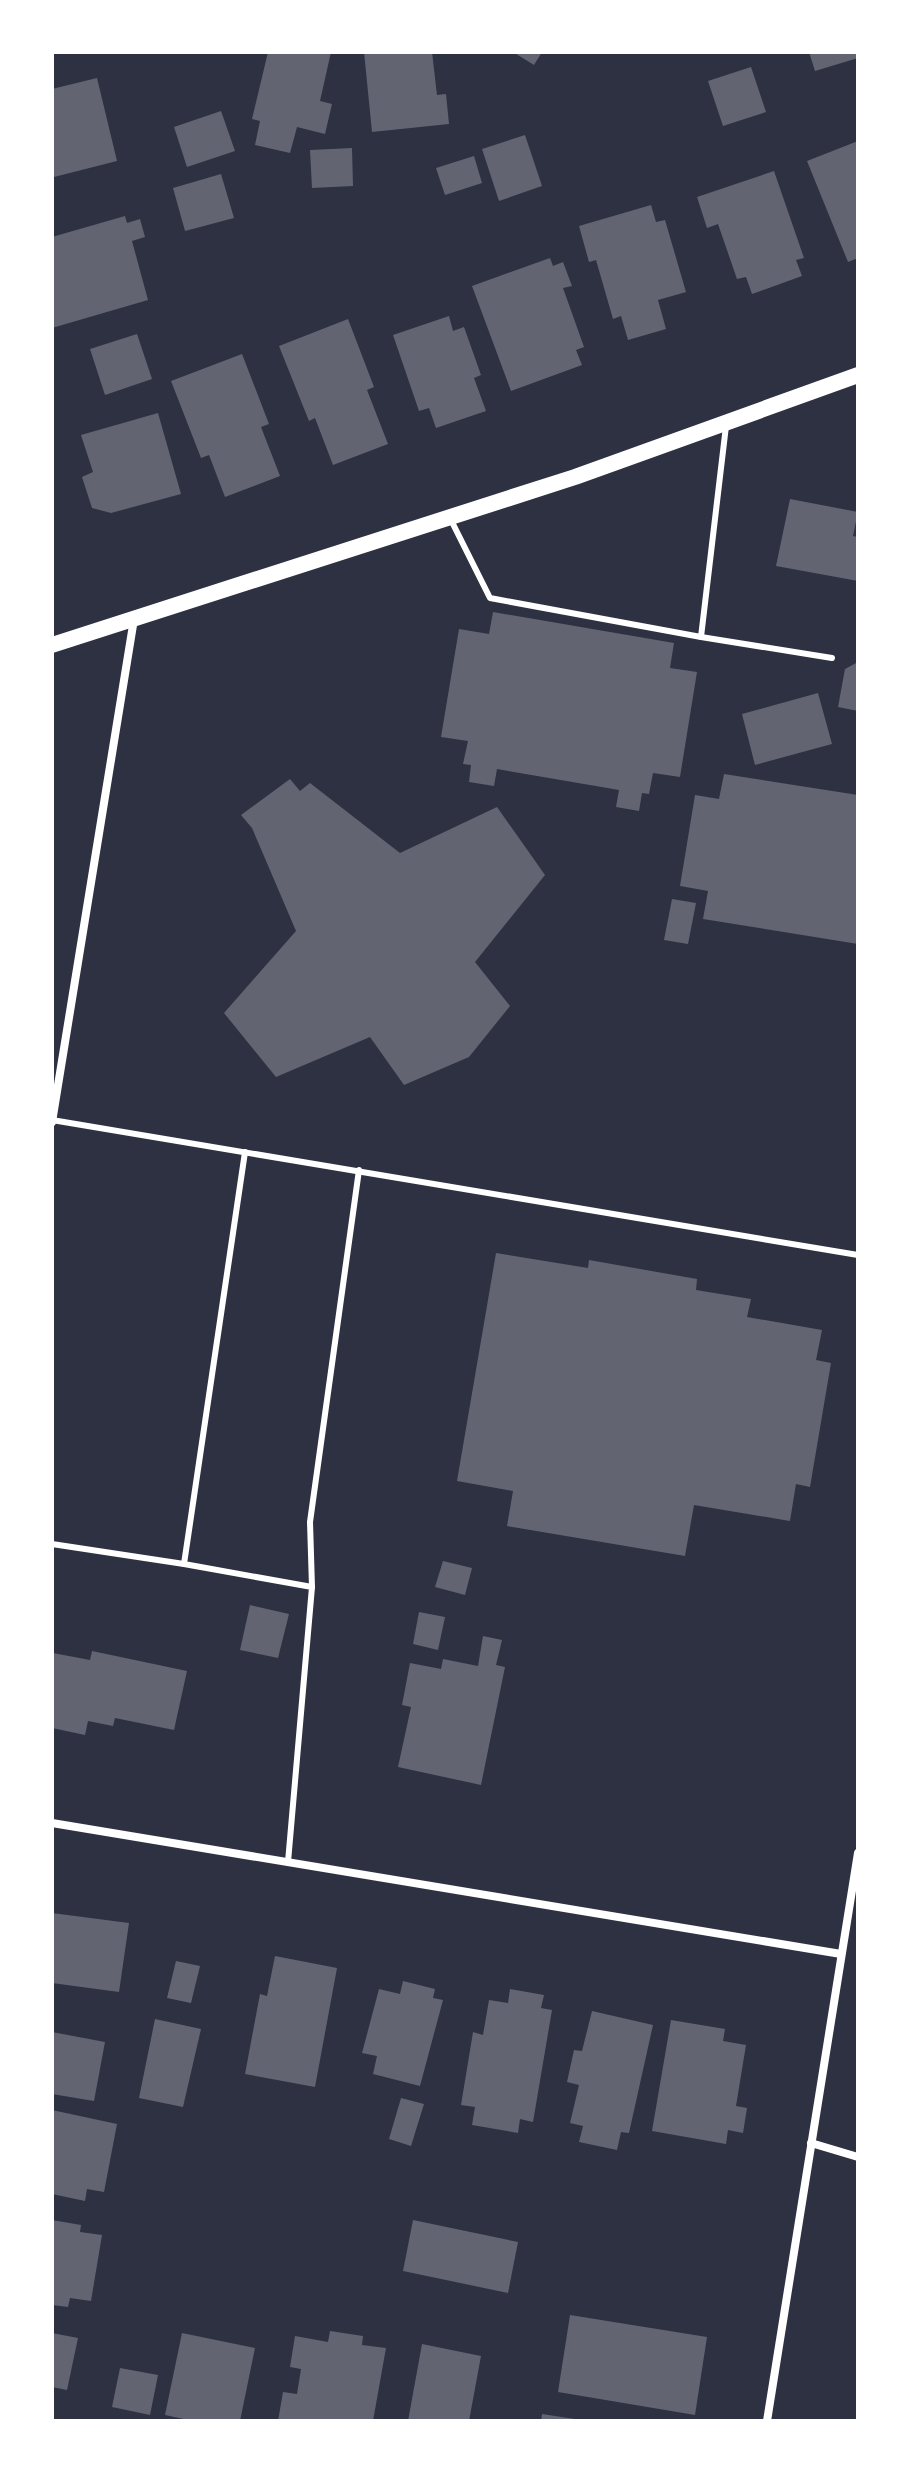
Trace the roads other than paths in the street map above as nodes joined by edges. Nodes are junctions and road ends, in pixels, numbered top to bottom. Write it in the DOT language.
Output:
graph roads {
  1 [pos="858,375"];
  2 [pos="727,422"];
  3 [pos="450,517"];
  4 [pos="134,619"];
  5 [pos="701,637"];
  6 [pos="52,645"];
  7 [pos="832,658"];
  8 [pos="52,1121"];
  9 [pos="245,1152"];
  10 [pos="359,1170"];
  11 [pos="858,1255"];
  12 [pos="52,1544"];
  13 [pos="184,1564"];
  14 [pos="312,1587"];
  15 [pos="52,1823"];
  16 [pos="858,1853"];
  17 [pos="288,1862"];
  18 [pos="841,1954"];
  19 [pos="811,2143"];
  20 [pos="858,2157"];
  21 [pos="767,2421"];
  1 -- 2 [label="main road"];
  2 -- 3 [label="main road"];
  2 -- 5 [label="lane"];
  3 -- 4 [label="main road"];
  3 -- 5 [label="lane"];
  4 -- 6 [label="main road"];
  4 -- 8 [label="street"];
  5 -- 7 [label="lane"];
  8 -- 9 [label="lane"];
  9 -- 10 [label="lane"];
  9 -- 13 [label="lane"];
  10 -- 11 [label="lane"];
  10 -- 14 [label="lane"];
  12 -- 13 [label="lane"];
  13 -- 14 [label="lane"];
  14 -- 17 [label="lane"];
  15 -- 17 [label="street"];
  16 -- 18 [label="street"];
  17 -- 18 [label="street"];
  18 -- 19 [label="street"];
  19 -- 20 [label="street"];
  19 -- 21 [label="street"];
}
